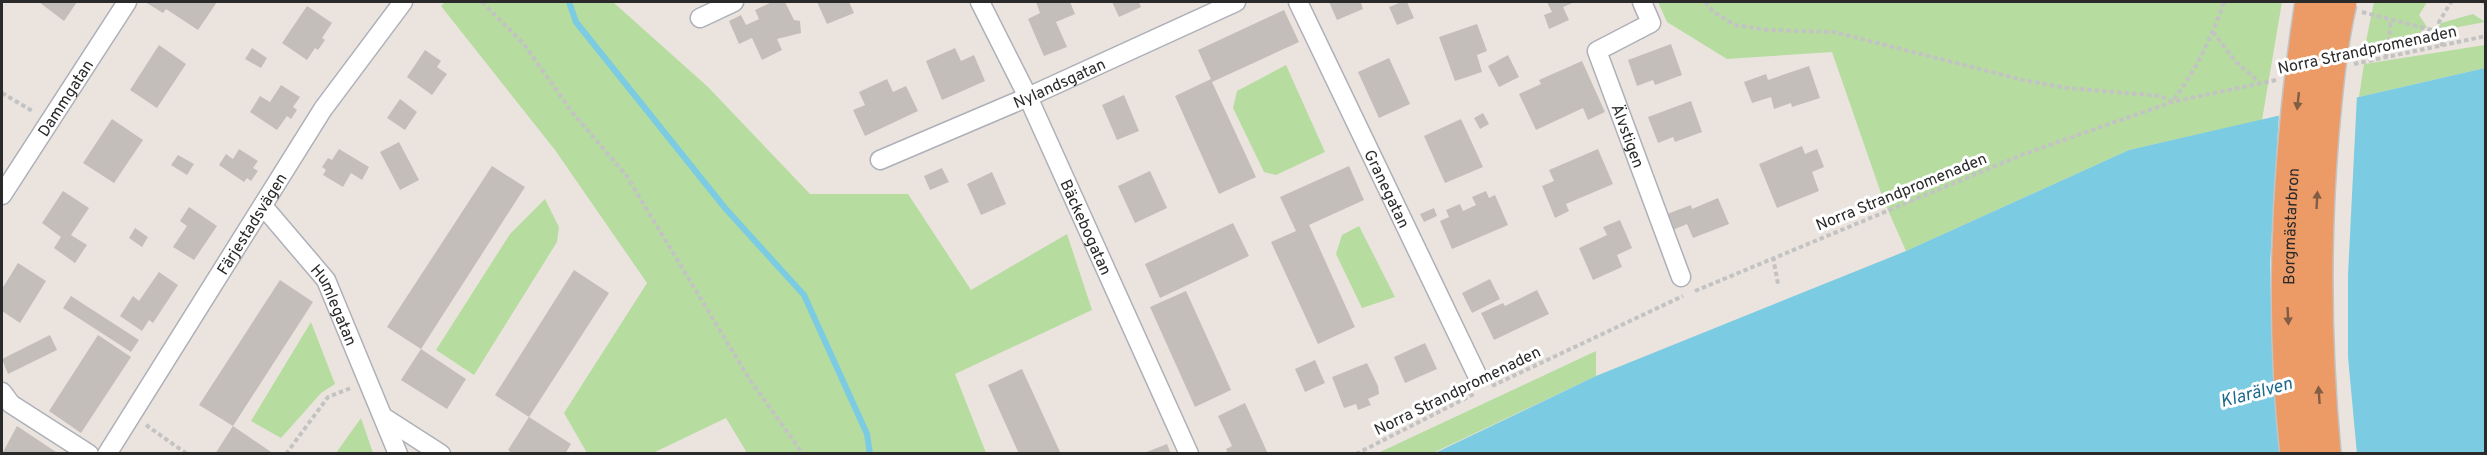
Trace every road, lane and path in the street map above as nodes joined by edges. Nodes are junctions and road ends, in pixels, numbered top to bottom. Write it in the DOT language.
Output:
graph roads {
  1 [pos="126,2"];
  2 [pos="403,2"];
  3 [pos="482,2"];
  4 [pos="734,2"];
  5 [pos="980,2"];
  6 [pos="1236,2"];
  7 [pos="1298,2"];
  8 [pos="1642,2"];
  9 [pos="1705,2"];
  10 [pos="2224,2"];
  11 [pos="2313,2"];
  12 [pos="2451,2"];
  13 [pos="2350,7"];
  14 [pos="700,18"];
  15 [pos="2391,20"];
  16 [pos="2213,32"];
  17 [pos="2440,32"];
  18 [pos="2486,36"];
  19 [pos="2442,46"];
  20 [pos="2386,57"];
  21 [pos="2346,65"];
  22 [pos="2282,79"];
  23 [pos="2260,83"];
  24 [pos="2,93"];
  25 [pos="1028,97"];
  26 [pos="2172,102"];
  27 [pos="48,120"];
  28 [pos="880,160"];
  29 [pos="2,195"];
  30 [pos="263,206"];
  31 [pos="1773,257"];
  32 [pos="1682,277"];
  33 [pos="1778,284"];
  34 [pos="1477,375"];
  35 [pos="369,380"];
  36 [pos="2,392"];
  37 [pos="132,415"];
  38 [pos="385,418"];
  39 [pos="89,453"];
  40 [pos="107,453"];
  41 [pos="187,453"];
  42 [pos="286,453"];
  43 [pos="398,453"];
  44 [pos="441,453"];
  45 [pos="803,453"];
  46 [pos="1189,453"];
  47 [pos="1356,453"];
  48 [pos="2297,453"];
  49 [pos="2324,453"];
  1 -- 27 [label="street, Dammgatan"];
  2 -- 30 [label="street, Färjestadsvägen"];
  3 -- 45 [label="path"];
  4 -- 14 [label="street"];
  5 -- 25 [label="street, Bäckebogatan"];
  6 -- 25 [label="street, Nylandsgatan"];
  7 -- 34 [label="street, Granegatan"];
  8 -- 32 [label="street, Älvstigen"];
  9 -- 26 [label="path"];
  10 -- 16 [label="path"];
  11 -- 48 [label="highway, Borgmästarbron, one-way, bridge"];
  12 -- 17 [label="path"];
  13 -- 15 [label="path"];
  49 -- 13 [label="highway, Borgmästarbron, one-way, bridge"];
  15 -- 17 [label="path"];
  15 -- 20 [label="path"];
  16 -- 23 [label="path"];
  16 -- 26 [label="path"];
  17 -- 19 [label="path"];
  18 -- 19 [label="path, Norra Strandpromenaden"];
  19 -- 20 [label="path, Norra Strandpromenaden"];
  20 -- 21 [label="path, Norra Strandpromenaden"];
  22 -- 23 [label="path, Norra Strandpromenaden"];
  23 -- 26 [label="path, Norra Strandpromenaden"];
  24 -- 27 [label="path"];
  25 -- 28 [label="street, Nylandsgatan"];
  25 -- 46 [label="street, Bäckebogatan"];
  26 -- 31 [label="path, Norra Strandpromenaden"];
  27 -- 29 [label="street, Dammgatan"];
  30 -- 35 [label="street, Humlegatan"];
  30 -- 37 [label="street, Färjestadsvägen"];
  31 -- 33 [label="path"];
  31 -- 47 [label="path, Norra Strandpromenaden"];
  35 -- 38 [label="street, Humlegatan"];
  35 -- 42 [label="path"];
  36 -- 39 [label="street"];
  37 -- 40 [label="street, Färjestadsvägen"];
  37 -- 41 [label="path"];
  38 -- 43 [label="street, Humlegatan"];
  38 -- 44 [label="street"];
}
